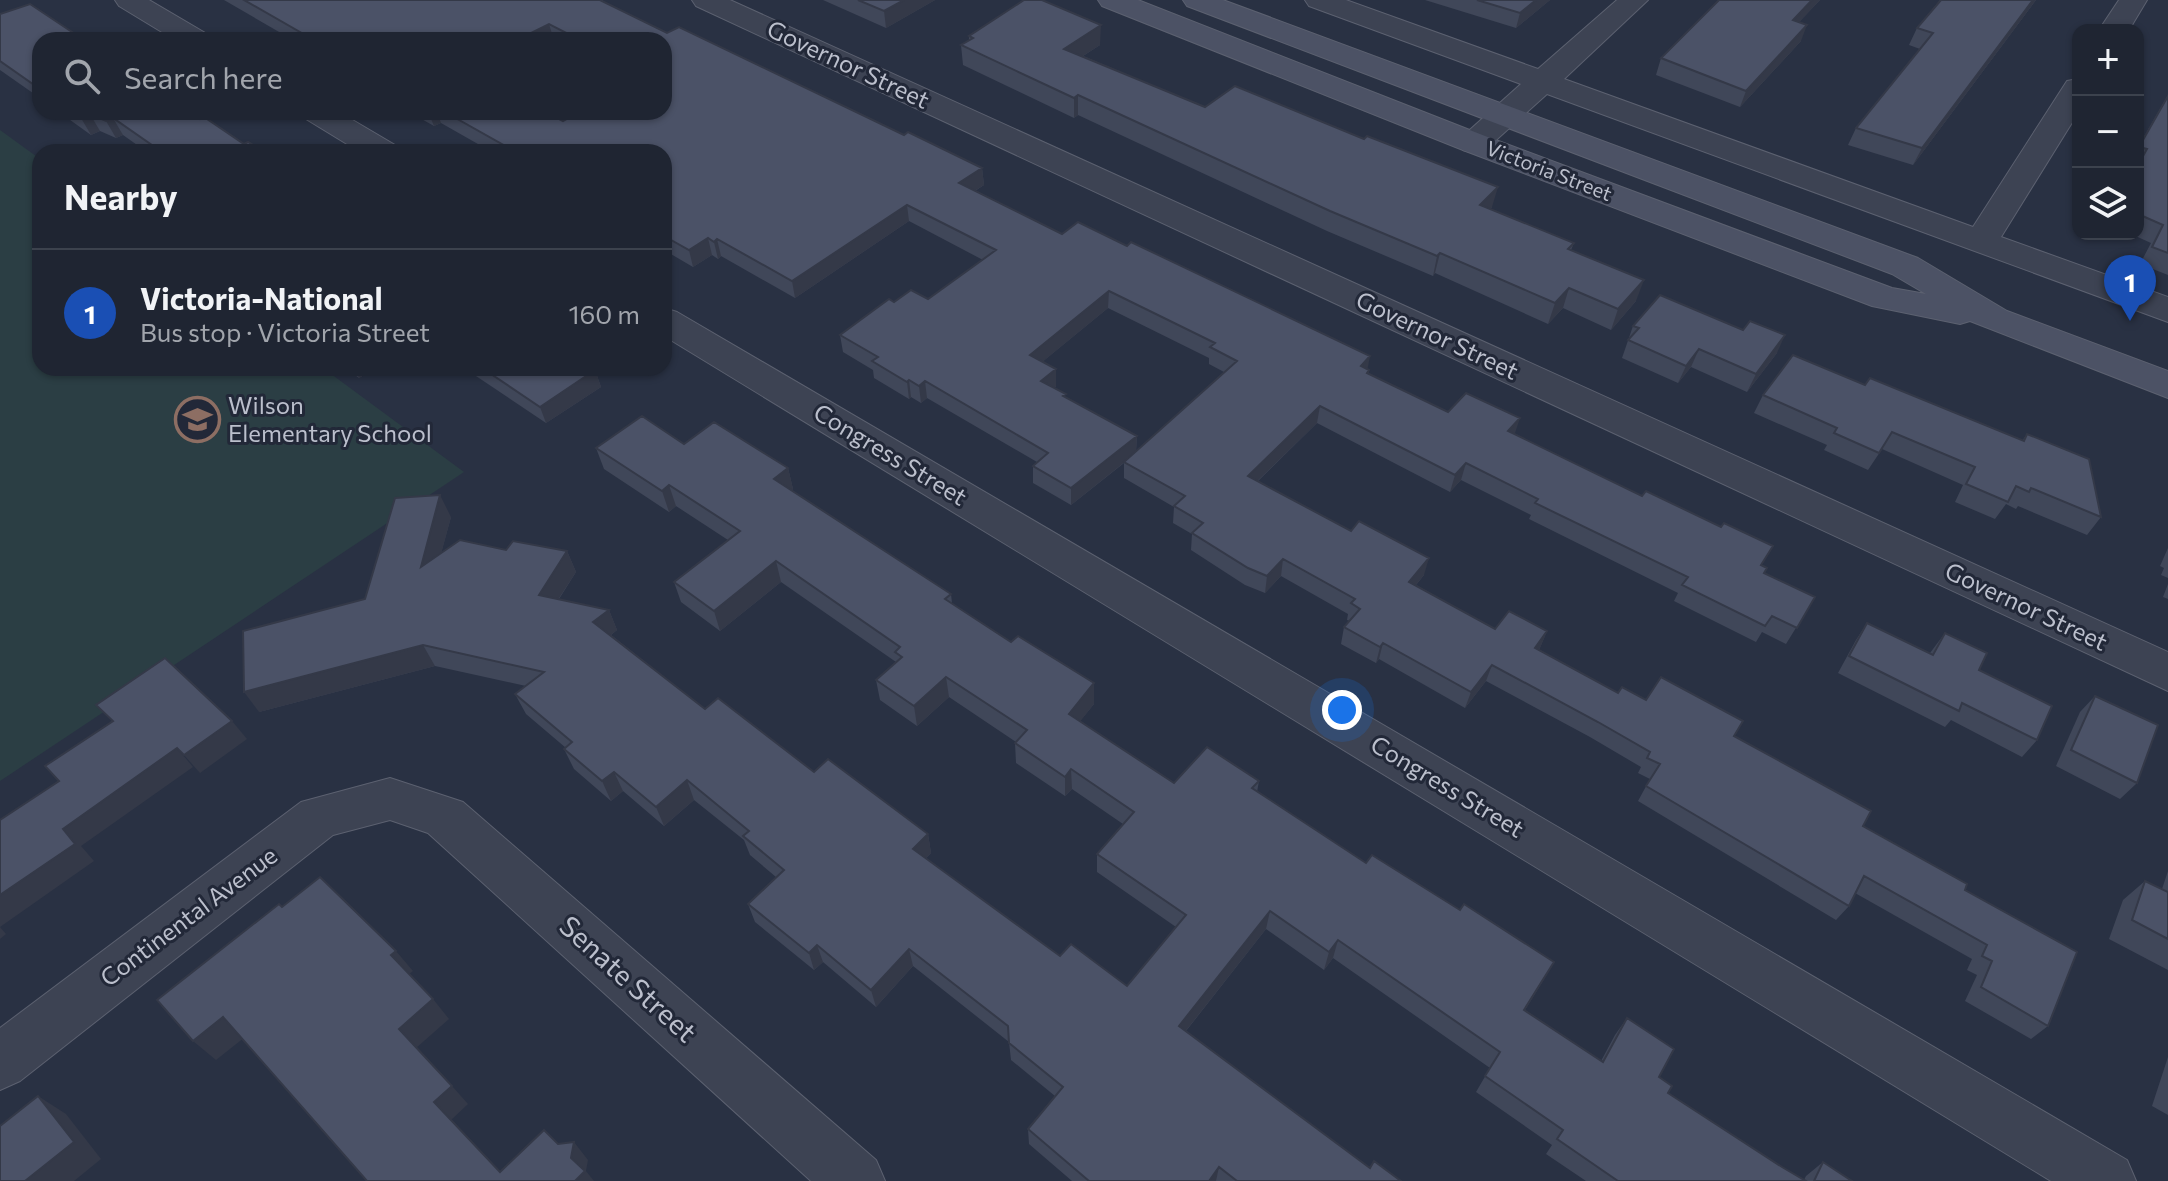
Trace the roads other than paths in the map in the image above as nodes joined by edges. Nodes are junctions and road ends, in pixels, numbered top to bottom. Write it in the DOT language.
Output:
graph roads {
  1 [pos="129,0"];
  2 [pos="706,0"];
  3 [pos="1112,0"];
  4 [pos="1197,0"];
  5 [pos="1319,0"];
  6 [pos="1634,0"];
  7 [pos="2133,0"];
  8 [pos="2118,24"];
  9 [pos="183,32"];
  10 [pos="1544,81"];
  11 [pos="2073,96"];
  12 [pos="1503,118"];
  13 [pos="330,120"];
  14 [pos="1474,143"];
  15 [pos="370,144"];
  16 [pos="1981,241"];
  17 [pos="2168,310"];
  18 [pos="1994,319"];
  19 [pos="672,325"];
  20 [pos="2168,385"];
  21 [pos="2168,672"];
  22 [pos="390,799"];
  23 [pos="0,1062"];
  24 [pos="855,1181"];
  25 [pos="2106,1181"];
  1 -- 9 [label="street"];
  2 -- 21 [label="street, Governor Street"];
  3 -- 14 [label="main road, Victoria Street"];
  4 -- 12 [label="main road, Victoria Street"];
  5 -- 10 [label="street"];
  6 -- 10 [label="street"];
  7 -- 8 [label="street"];
  10 -- 12 [label="street"];
  10 -- 16 [label="street"];
  11 -- 16 [label="street"];
  12 -- 14 [label="street"];
  12 -- 18 [label="main road, Victoria Street"];
  13 -- 15 [label="street"];
  14 -- 18 [label="main road, Victoria Street"];
  16 -- 17 [label="street"];
  18 -- 20 [label="main road, Victoria Street"];
  19 -- 25 [label="street, Congress Street"];
  22 -- 23 [label="street, Continental Avenue"];
  22 -- 24 [label="street, Senate Street"];
}
